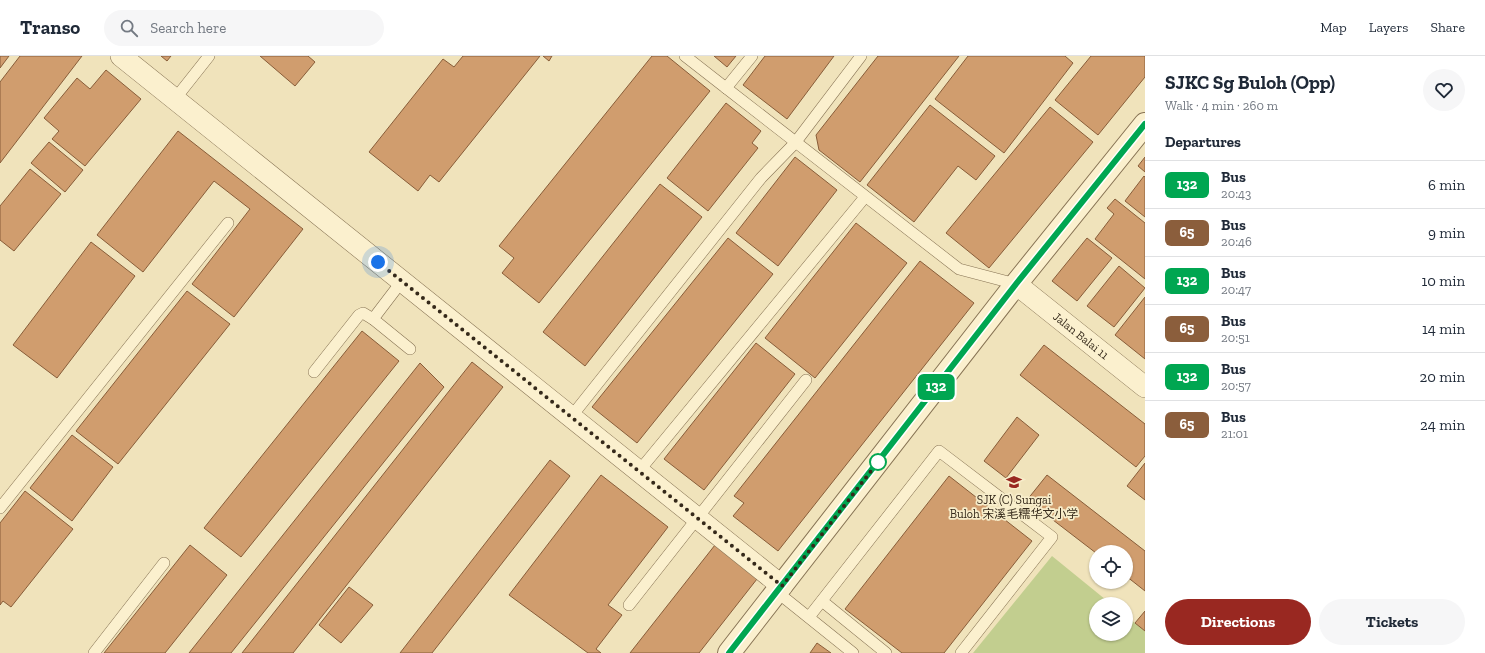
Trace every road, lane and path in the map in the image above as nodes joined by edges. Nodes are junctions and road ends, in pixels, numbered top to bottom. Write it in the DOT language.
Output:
graph roads {
  1 [pos="121,56"];
  2 [pos="209,56"];
  3 [pos="685,56"];
  4 [pos="752,56"];
  5 [pos="861,56"];
  6 [pos="726,88"];
  7 [pos="175,99"];
  8 [pos="1145,124"];
  9 [pos="795,143"];
  10 [pos="865,197"];
  11 [pos="228,223"];
  12 [pos="402,281"];
  13 [pos="1016,284"];
  14 [pos="372,319"];
  15 [pos="410,349"];
  16 [pos="314,372"];
  17 [pos="806,380"];
  18 [pos="1145,388"];
  19 [pos="571,417"];
  20 [pos="639,471"];
  21 [pos="0,508"];
  22 [pos="697,518"];
  23 [pos="164,563"];
  24 [pos="780,589"];
  25 [pos="822,601"];
  26 [pos="629,605"];
  27 [pos="809,617"];
  28 [pos="94,653"];
  29 [pos="729,653"];
  30 [pos="853,653"];
  31 [pos="886,653"];
  32 [pos="961,653"];
  1 -- 7 [label="street"];
  2 -- 7 [label="lane"];
  3 -- 6 [label="lane"];
  4 -- 6 [label="lane"];
  5 -- 9 [label="lane"];
  6 -- 9 [label="lane"];
  7 -- 12 [label="street"];
  8 -- 13 [label="street"];
  9 -- 10 [label="lane"];
  9 -- 19 [label="lane"];
  10 -- 13 [label="lane"];
  10 -- 20 [label="lane"];
  11 -- 21 [label="lane"];
  12 -- 14 [label="lane"];
  12 -- 19 [label="street"];
  13 -- 18 [label="street, Jalan Balai 11"];
  13 -- 24 [label="street"];
  14 -- 15 [label="lane"];
  14 -- 16 [label="lane"];
  17 -- 22 [label="lane"];
  19 -- 20 [label="street"];
  20 -- 22 [label="street"];
  22 -- 24 [label="street"];
  22 -- 26 [label="lane"];
  23 -- 28 [label="lane"];
  24 -- 27 [label="lane"];
  24 -- 29 [label="street"];
  25 -- 27 [label="lane"];
  25 -- 31 [label="lane"];
  25 -- 32 [label="lane"];
  27 -- 30 [label="lane"];
}
